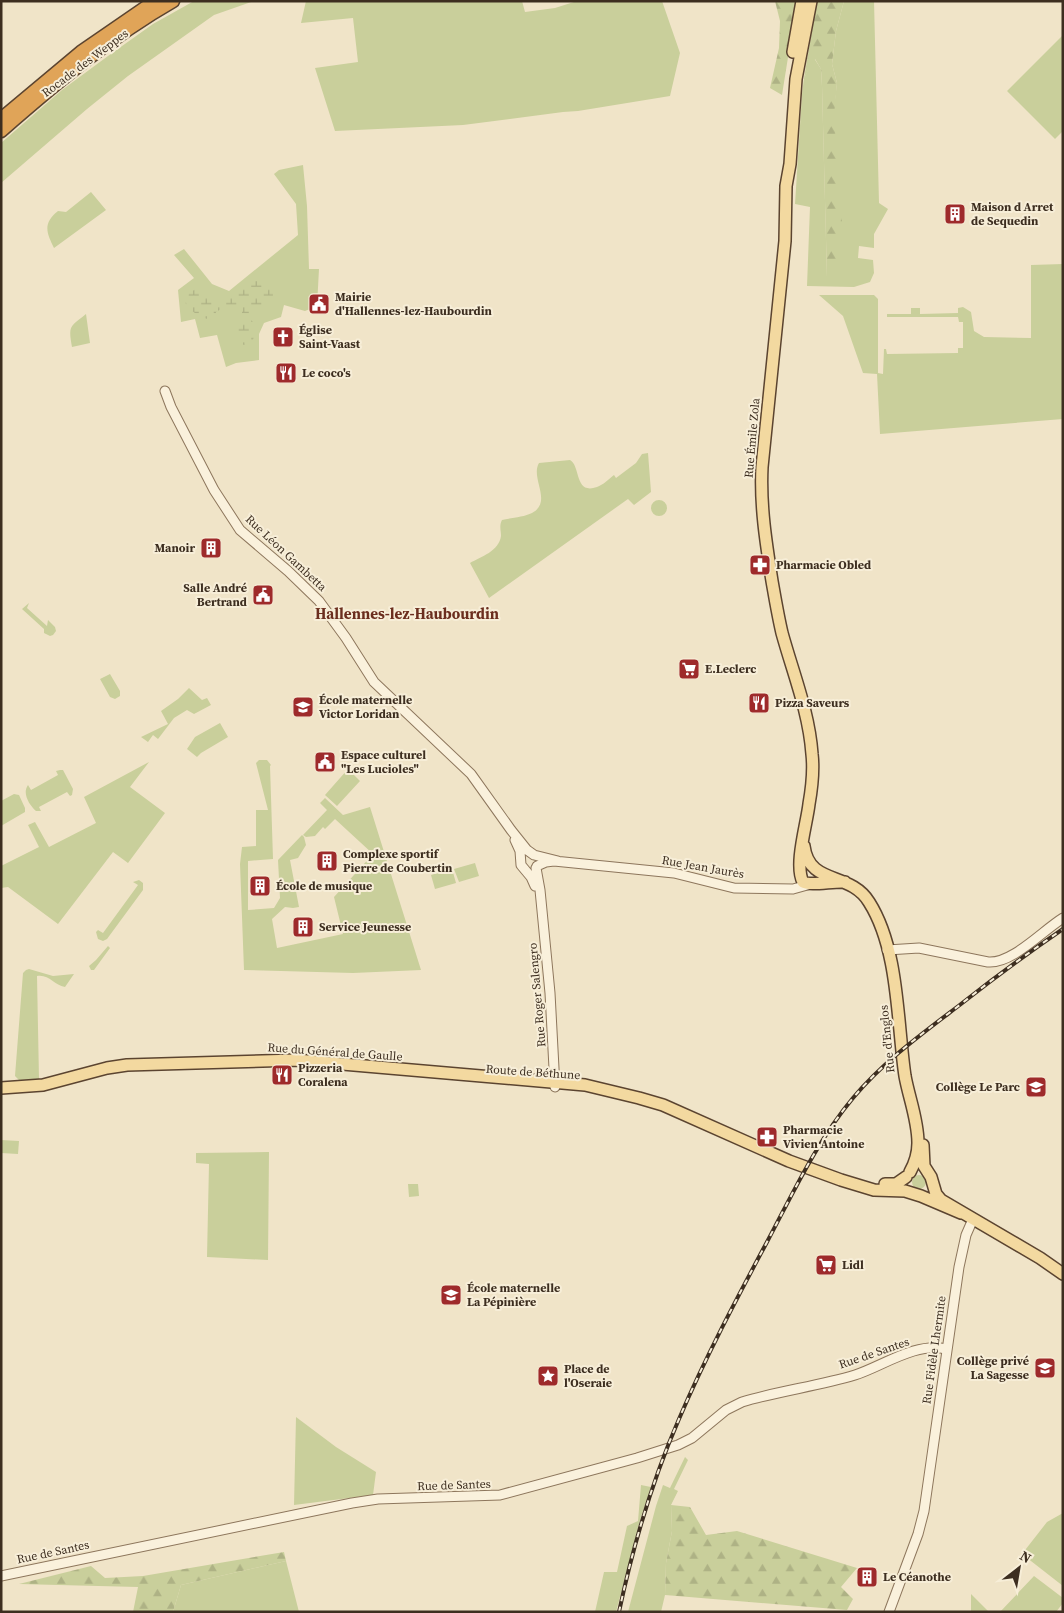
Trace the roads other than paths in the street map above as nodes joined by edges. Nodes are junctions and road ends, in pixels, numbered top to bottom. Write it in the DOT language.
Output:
graph roads {
  1 [pos="154,1"];
  2 [pos="173,1"];
  3 [pos="802,1"];
  4 [pos="810,1"];
  5 [pos="1,119"];
  6 [pos="1,132"];
  7 [pos="783,258"];
  8 [pos="165,391"];
  9 [pos="511,830"];
  10 [pos="804,840"];
  11 [pos="533,854"];
  12 [pos="558,861"];
  13 [pos="522,864"];
  14 [pos="537,867"];
  15 [pos="816,869"];
  16 [pos="807,880"];
  17 [pos="849,883"];
  18 [pos="540,900"];
  19 [pos="1063,918"];
  20 [pos="887,950"];
  21 [pos="455,1080"];
  22 [pos="555,1085"];
  23 [pos="1,1088"];
  24 [pos="1,1093"];
  25 [pos="916,1125"];
  26 [pos="908,1174"];
  27 [pos="827,1175"];
  28 [pos="930,1177"];
  29 [pos="915,1194"];
  30 [pos="961,1213"];
  31 [pos="973,1219"];
  32 [pos="1004,1236"];
  33 [pos="1063,1268"];
  34 [pos="1063,1274"];
  35 [pos="946,1349"];
  36 [pos="1,1576"];
  37 [pos="890,1610"];
  1 -- 5 [label="highway, Rocade des Weppes"];
  2 -- 6 [label="highway, Rocade des Weppes"];
  3 -- 7 [label="main road"];
  4 -- 7 [label="main road, Rue Émile Zola"];
  7 -- 10 [label="main road, Rue Émile Zola"];
  8 -- 9 [label="street, Rue Léon Gambetta"];
  9 -- 11 [label="street, Rue Léon Gambetta"];
  9 -- 13 [label="street, Rue Léon Gambetta"];
  10 -- 15 [label="main road"];
  10 -- 16 [label="main road, Rue Émile Zola"];
  11 -- 12 [label="street, Rue Jean Jaurès"];
  11 -- 13 [label="street"];
  11 -- 14 [label="street"];
  12 -- 14 [label="street, Rue Jean Jaurès"];
  12 -- 16 [label="street, Rue Jean Jaurès"];
  13 -- 14 [label="street"];
  13 -- 18 [label="street, Rue Roger Salengro"];
  14 -- 18 [label="street, Rue Roger Salengro"];
  15 -- 16 [label="main road"];
  15 -- 17 [label="main road"];
  16 -- 17 [label="main road"];
  17 -- 20 [label="main road, Rue d'Englos"];
  18 -- 22 [label="street, Rue Roger Salengro"];
  19 -- 20 [label="street"];
  20 -- 25 [label="main road, Rue d'Englos"];
  21 -- 22 [label="main road, Route de Béthune"];
  21 -- 24 [label="main road, Rue du Général de Gaulle"];
  22 -- 23 [label="main road, Rue du Général de Gaulle"];
  22 -- 27 [label="main road, Rue du Général de Gaulle"];
  25 -- 26 [label="main road, Rue d'Englos"];
  25 -- 28 [label="main road, Rue d'Englos"];
  26 -- 27 [label="main road"];
  26 -- 28 [label="main road"];
  26 -- 29 [label="main road"];
  27 -- 29 [label="main road"];
  28 -- 29 [label="main road"];
  28 -- 30 [label="main road"];
  29 -- 30 [label="main road"];
  30 -- 31 [label="main road"];
  31 -- 32 [label="main road"];
  31 -- 35 [label="street, Rue Fidèle Lhermite"];
  32 -- 33 [label="main road"];
  32 -- 34 [label="main road"];
  35 -- 36 [label="street, Rue de Santes"];
  35 -- 37 [label="street, Rue Fidèle Lhermite"];
}
